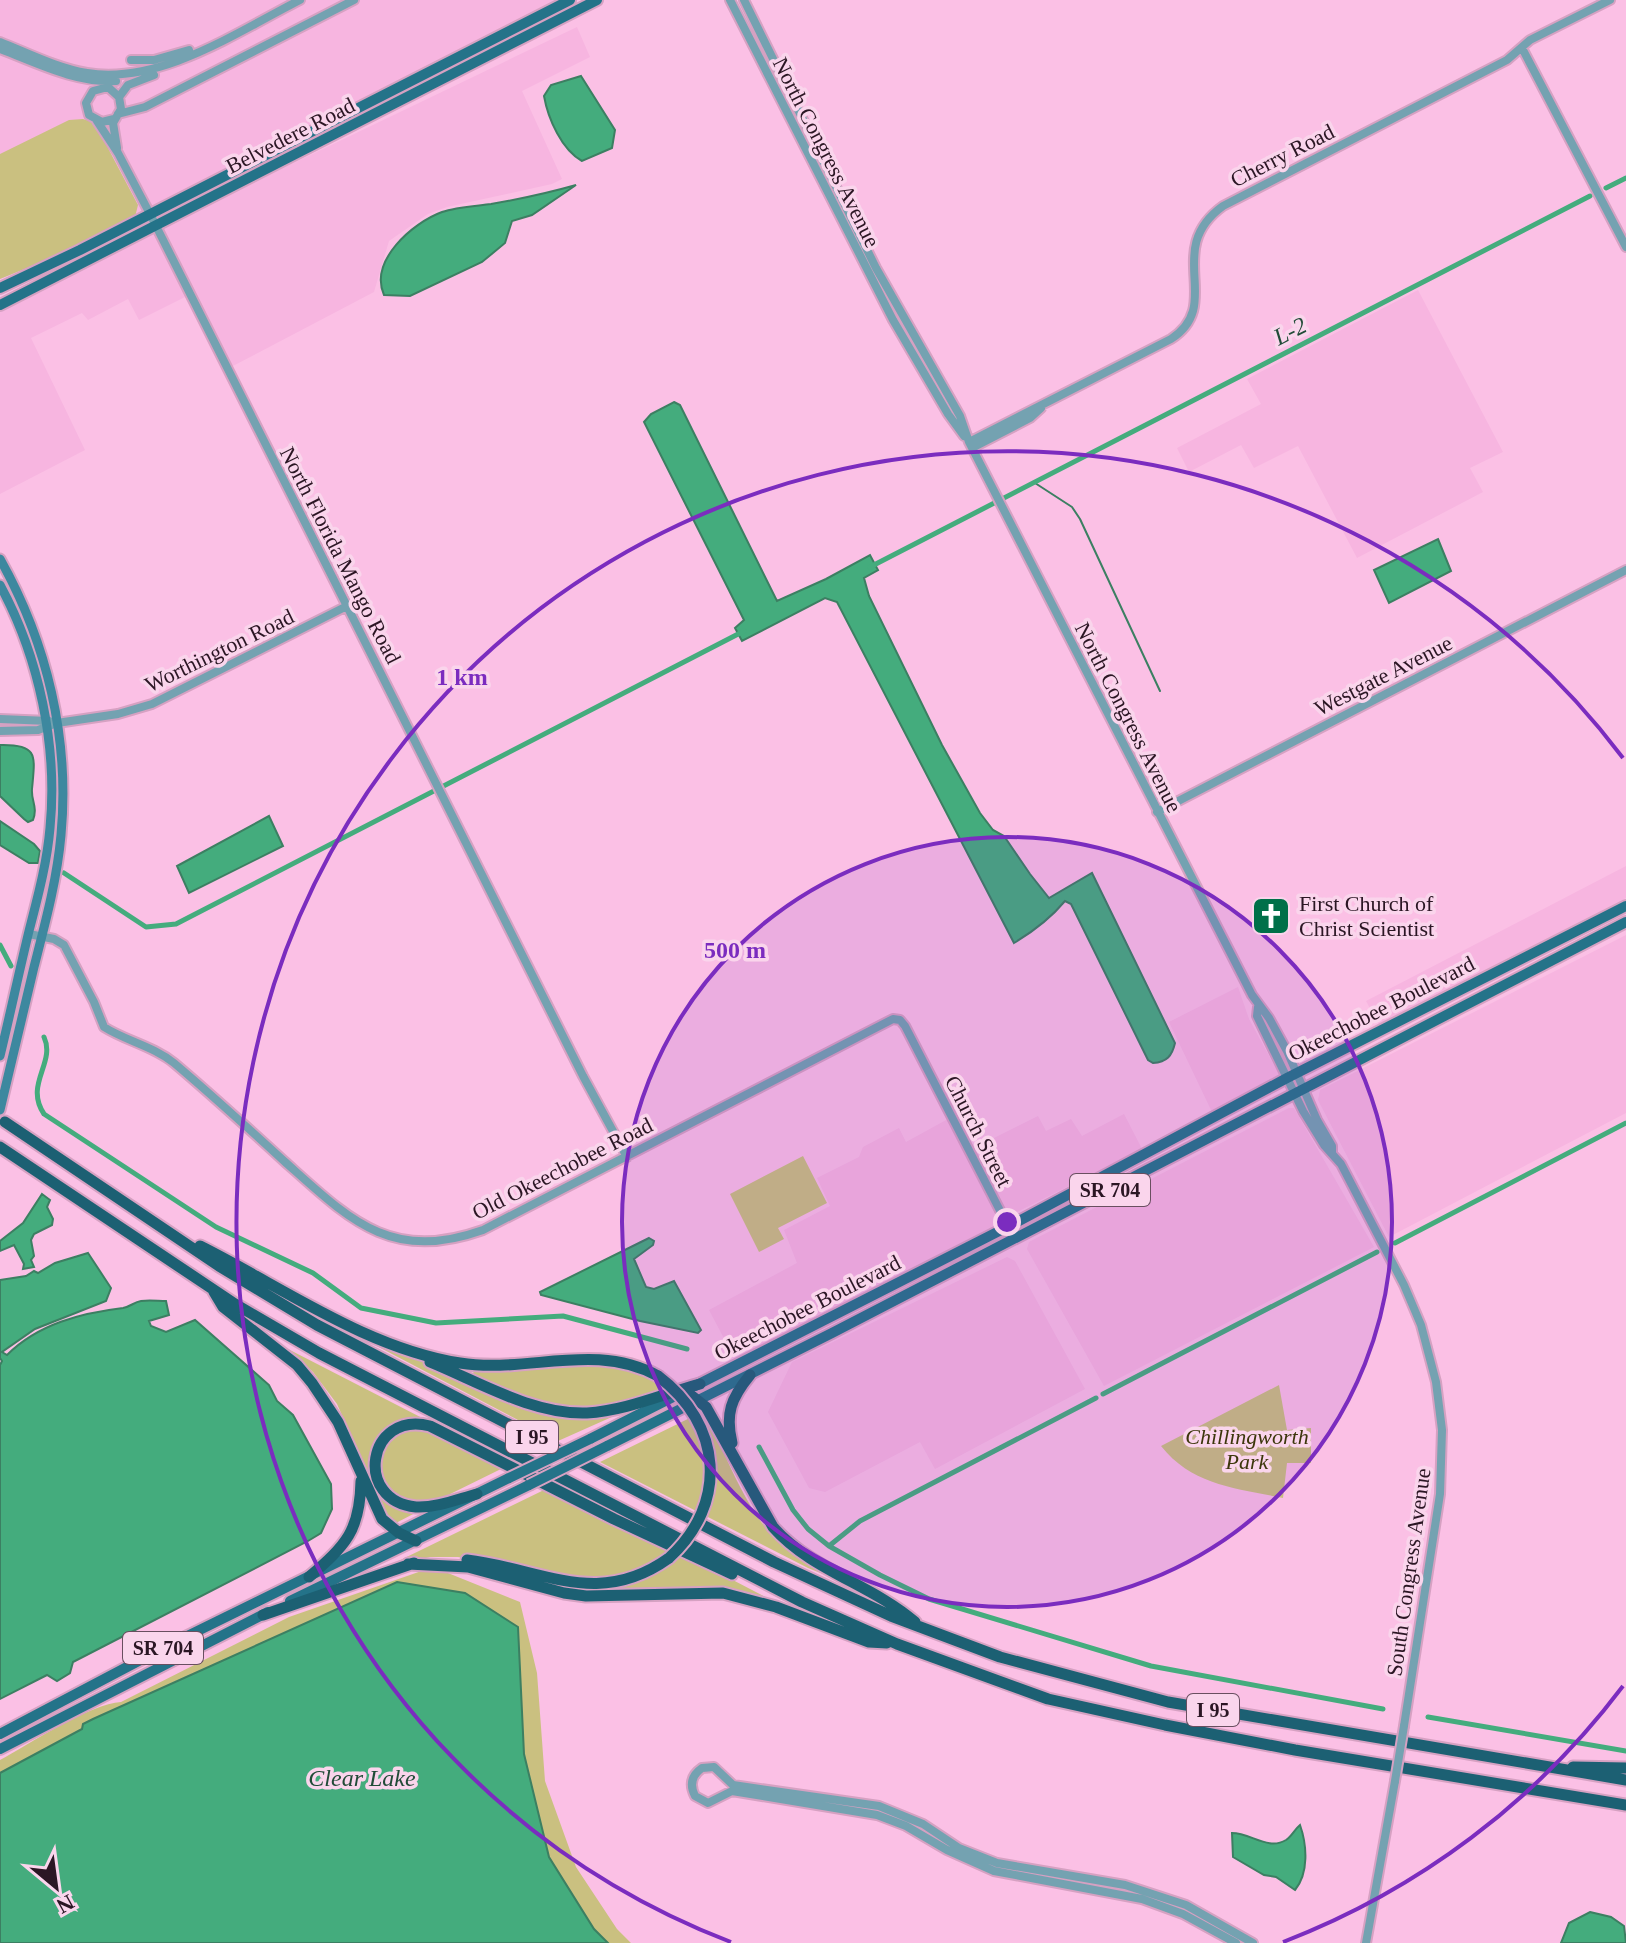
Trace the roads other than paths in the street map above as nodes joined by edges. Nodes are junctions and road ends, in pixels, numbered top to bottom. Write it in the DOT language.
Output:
graph roads {
  1 [pos="300,0"];
  2 [pos="354,0"];
  3 [pos="570,0"];
  4 [pos="597,0"];
  5 [pos="730,0"];
  6 [pos="744,0"];
  7 [pos="1610,0"];
  8 [pos="509,31"];
  9 [pos="0,42"];
  10 [pos="219,42"];
  11 [pos="1522,48"];
  12 [pos="0,49"];
  13 [pos="490,55"];
  14 [pos="131,60"];
  15 [pos="70,76"];
  16 [pos="148,77"];
  17 [pos="89,94"];
  18 [pos="120,100"];
  19 [pos="138,109"];
  20 [pos="116,117"];
  21 [pos="97,121"];
  22 [pos="118,153"];
  23 [pos="150,214"];
  24 [pos="155,226"];
  25 [pos="1626,247"];
  26 [pos="0,288"];
  27 [pos="0,305"];
  28 [pos="971,445"];
  29 [pos="0,559"];
  30 [pos="1626,570"];
  31 [pos="0,585"];
  32 [pos="347,606"];
  33 [pos="0,719"];
  34 [pos="57,723"];
  35 [pos="46,724"];
  36 [pos="0,731"];
  37 [pos="1157,812"];
  38 [pos="1626,906"];
  39 [pos="1626,922"];
  40 [pos="29,934"];
  41 [pos="42,937"];
  42 [pos="1258,1007"];
  43 [pos="912,1039"];
  44 [pos="0,1056"];
  45 [pos="1298,1073"];
  46 [pos="1287,1078"];
  47 [pos="1299,1092"];
  48 [pos="1,1106"];
  49 [pos="5,1122"];
  50 [pos="1188,1131"];
  51 [pos="0,1147"];
  52 [pos="1151,1152"];
  53 [pos="627,1157"];
  54 [pos="1161,1164"];
  55 [pos="1112,1189"];
  56 [pos="155,1224"];
  57 [pos="1008,1226"];
  58 [pos="1015,1239"];
  59 [pos="924,1270"];
  60 [pos="211,1288"];
  61 [pos="883,1291"];
  62 [pos="890,1303"];
  63 [pos="832,1333"];
  64 [pos="395,1345"];
  65 [pos="750,1375"];
  66 [pos="700,1384"];
  67 [pos="678,1395"];
  68 [pos="701,1400"];
  69 [pos="737,1459"];
  70 [pos="361,1476"];
  71 [pos="477,1494"];
  72 [pos="399,1533"];
  73 [pos="416,1541"];
  74 [pos="408,1564"];
  75 [pos="309,1577"];
  76 [pos="778,1589"];
  77 [pos="263,1615"];
  78 [pos="922,1627"];
  79 [pos="897,1644"];
  80 [pos="0,1734"];
  81 [pos="0,1749"];
  82 [pos="1626,1768"];
  83 [pos="1561,1769"];
  84 [pos="1626,1780"];
  85 [pos="1626,1805"];
  86 [pos="1201,1918"];
  87 [pos="1236,1943"];
  88 [pos="1253,1943"];
  89 [pos="1366,1943"];
  1 -- 10 [label="street"];
  2 -- 19 [label="street"];
  3 -- 8 [label="main road, Belvedere Road"];
  4 -- 13 [label="main road, Belvedere Road"];
  5 -- 28 [label="street, North Congress Avenue"];
  6 -- 28 [label="street, North Congress Avenue"];
  7 -- 11 [label="street, Cherry Road"];
  8 -- 13 [label="main road"];
  8 -- 23 [label="main road, Belvedere Road"];
  9 -- 10 [label="street"];
  10 -- 14 [label="street"];
  10 -- 16 [label="street"];
  11 -- 25 [label="street"];
  11 -- 28 [label="street, Cherry Road"];
  12 -- 15 [label="street"];
  13 -- 24 [label="main road, Belvedere Road"];
  15 -- 16 [label="street"];
  15 -- 17 [label="street"];
  16 -- 18 [label="street"];
  17 -- 18 [label="street"];
  17 -- 21 [label="street"];
  18 -- 19 [label="street"];
  18 -- 20 [label="street"];
  19 -- 20 [label="street"];
  20 -- 21 [label="street"];
  20 -- 22 [label="street"];
  21 -- 22 [label="street, North Florida Mango Road"];
  22 -- 23 [label="street, North Florida Mango Road"];
  23 -- 24 [label="street, North Florida Mango Road"];
  23 -- 26 [label="main road, Belvedere Road"];
  24 -- 27 [label="main road, Belvedere Road"];
  24 -- 32 [label="street, North Florida Mango Road"];
  28 -- 37 [label="street, North Congress Avenue"];
  29 -- 34 [label="main road"];
  30 -- 37 [label="street, Westgate Avenue"];
  31 -- 35 [label="main road"];
  32 -- 34 [label="street, Worthington Road"];
  32 -- 53 [label="street, North Florida Mango Road"];
  33 -- 35 [label="street"];
  34 -- 35 [label="street"];
  34 -- 41 [label="main road"];
  35 -- 36 [label="street"];
  35 -- 40 [label="main road"];
  37 -- 42 [label="street, North Congress Avenue"];
  38 -- 45 [label="main road, Okeechobee Boulevard / SR 704"];
  39 -- 47 [label="main road, Okeechobee Boulevard / SR 704"];
  40 -- 41 [label="street, Old Okeechobee Road"];
  40 -- 44 [label="main road"];
  41 -- 48 [label="main road"];
  41 -- 53 [label="street, Old Okeechobee Road"];
  42 -- 45 [label="street, North Congress Avenue"];
  42 -- 46 [label="street, North Congress Avenue"];
  43 -- 53 [label="street, Old Okeechobee Road"];
  43 -- 57 [label="street, Church Street"];
  45 -- 46 [label="main road, Okeechobee Boulevard / SR 704"];
  45 -- 47 [label="street, North Congress Avenue"];
  46 -- 47 [label="street, North Congress Avenue"];
  46 -- 50 [label="main road, Okeechobee Boulevard / SR 704"];
  47 -- 54 [label="main road, Okeechobee Boulevard / SR 704"];
  47 -- 89 [label="street, South Congress Avenue, bridge"];
  49 -- 56 [label="highway, I 95"];
  50 -- 52 [label="main road, Okeechobee Boulevard / SR 704"];
  50 -- 54 [label="main road"];
  51 -- 60 [label="highway, I 95"];
  52 -- 55 [label="main road"];
  52 -- 57 [label="main road, Okeechobee Boulevard / SR 704"];
  54 -- 55 [label="main road, Okeechobee Boulevard / SR 704"];
  55 -- 58 [label="main road, Okeechobee Boulevard / SR 704"];
  56 -- 64 [label="highway"];
  56 -- 78 [label="highway, I 95"];
  57 -- 58 [label="street, Church Street"];
  57 -- 59 [label="main road, Okeechobee Boulevard / SR 704"];
  58 -- 62 [label="main road, Okeechobee Boulevard / SR 704"];
  59 -- 61 [label="main road, Okeechobee Boulevard / SR 704"];
  59 -- 62 [label="main road"];
  60 -- 70 [label="highway"];
  60 -- 76 [label="highway, I 95"];
  61 -- 63 [label="main road"];
  61 -- 66 [label="main road, Okeechobee Boulevard / SR 704"];
  62 -- 63 [label="main road, Okeechobee Boulevard / SR 704"];
  63 -- 65 [label="main road, Okeechobee Boulevard / SR 704"];
  64 -- 66 [label="highway"];
  64 -- 74 [label="highway, bridge"];
  65 -- 68 [label="main road, Okeechobee Boulevard / SR 704"];
  65 -- 69 [label="highway"];
  66 -- 67 [label="main road, Okeechobee Boulevard / SR 704"];
  67 -- 68 [label="highway"];
  67 -- 71 [label="main road, Okeechobee Boulevard / SR 704, bridge"];
  68 -- 69 [label="highway"];
  68 -- 73 [label="main road, Okeechobee Boulevard / SR 704, bridge"];
  69 -- 78 [label="highway"];
  70 -- 72 [label="highway"];
  70 -- 75 [label="highway"];
  71 -- 72 [label="main road, Okeechobee Boulevard / SR 704"];
  71 -- 76 [label="highway"];
  72 -- 73 [label="highway"];
  72 -- 75 [label="main road, Okeechobee Boulevard / SR 704"];
  73 -- 77 [label="main road, Okeechobee Boulevard / SR 704"];
  74 -- 77 [label="highway"];
  74 -- 79 [label="highway"];
  75 -- 80 [label="main road, Okeechobee Boulevard / SR 704"];
  76 -- 79 [label="highway, I 95"];
  77 -- 81 [label="main road, Okeechobee Boulevard / SR 704"];
  78 -- 83 [label="highway, I 95"];
  79 -- 85 [label="highway, I 95"];
  82 -- 83 [label="highway"];
  83 -- 84 [label="highway, I 95"];
  86 -- 86 [label="street"];
  86 -- 87 [label="street"];
  86 -- 88 [label="street"];
}
